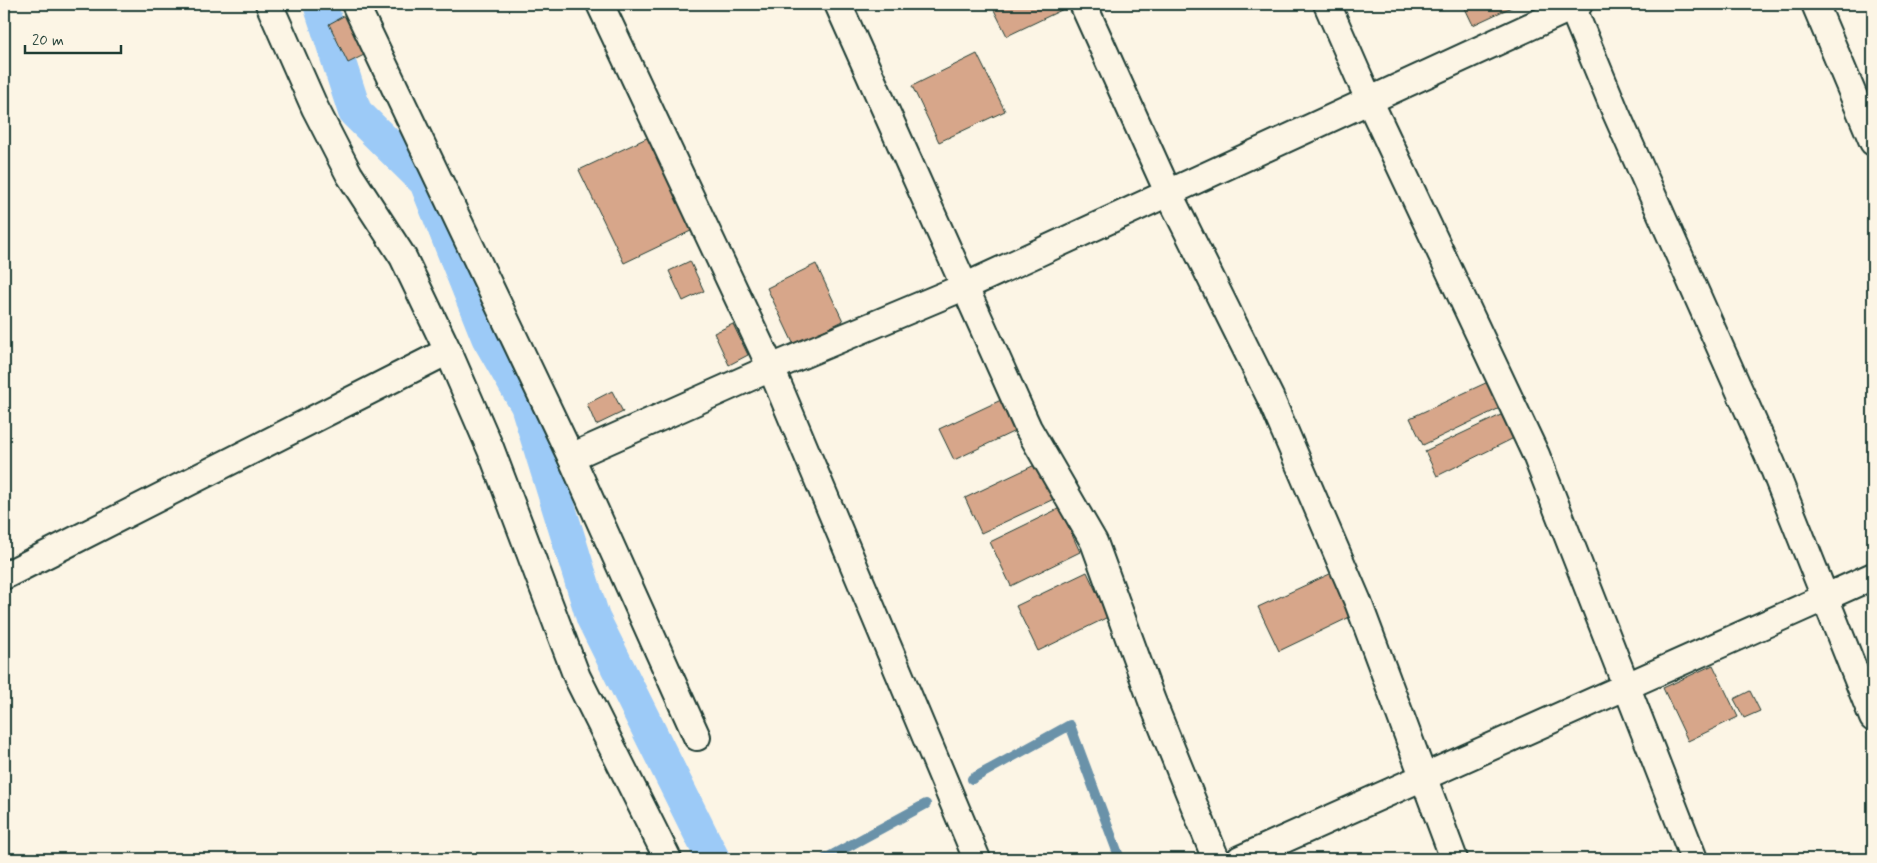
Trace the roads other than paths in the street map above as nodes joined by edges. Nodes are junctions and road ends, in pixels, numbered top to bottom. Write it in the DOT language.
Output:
graph roads {
  1 [pos="269,4"];
  2 [pos="355,4"];
  3 [pos="600,4"];
  4 [pos="838,4"];
  5 [pos="1083,4"];
  6 [pos="1328,4"];
  7 [pos="1815,4"];
  8 [pos="1574,5"];
  9 [pos="1370,100"];
  10 [pos="1873,142"];
  11 [pos="1168,192"];
  12 [pos="964,287"];
  13 [pos="448,351"];
  14 [pos="771,368"];
  15 [pos="571,457"];
  16 [pos="4,576"];
  17 [pos="1873,576"];
  18 [pos="1826,597"];
  19 [pos="1626,686"];
  20 [pos="1873,718"];
  21 [pos="697,736"];
  22 [pos="1422,778"];
  23 [pos="668,859"];
  24 [pos="977,859"];
  25 [pos="1216,859"];
  26 [pos="1240,859"];
  27 [pos="1454,859"];
  28 [pos="1694,859"];
  1 -- 13 [label="street"];
  2 -- 15 [label="street"];
  3 -- 14 [label="street"];
  4 -- 12 [label="street"];
  5 -- 11 [label="street"];
  6 -- 9 [label="street"];
  7 -- 10 [label="street"];
  8 -- 9 [label="street"];
  8 -- 18 [label="street"];
  9 -- 11 [label="street"];
  9 -- 19 [label="street"];
  11 -- 12 [label="street"];
  11 -- 22 [label="street"];
  12 -- 14 [label="street"];
  12 -- 25 [label="street"];
  13 -- 16 [label="street"];
  13 -- 23 [label="street"];
  14 -- 15 [label="street"];
  14 -- 24 [label="street"];
  15 -- 21 [label="street"];
  17 -- 18 [label="street"];
  18 -- 19 [label="street"];
  18 -- 20 [label="street"];
  19 -- 22 [label="street"];
  19 -- 28 [label="street"];
  22 -- 26 [label="street"];
  22 -- 27 [label="street"];
}
